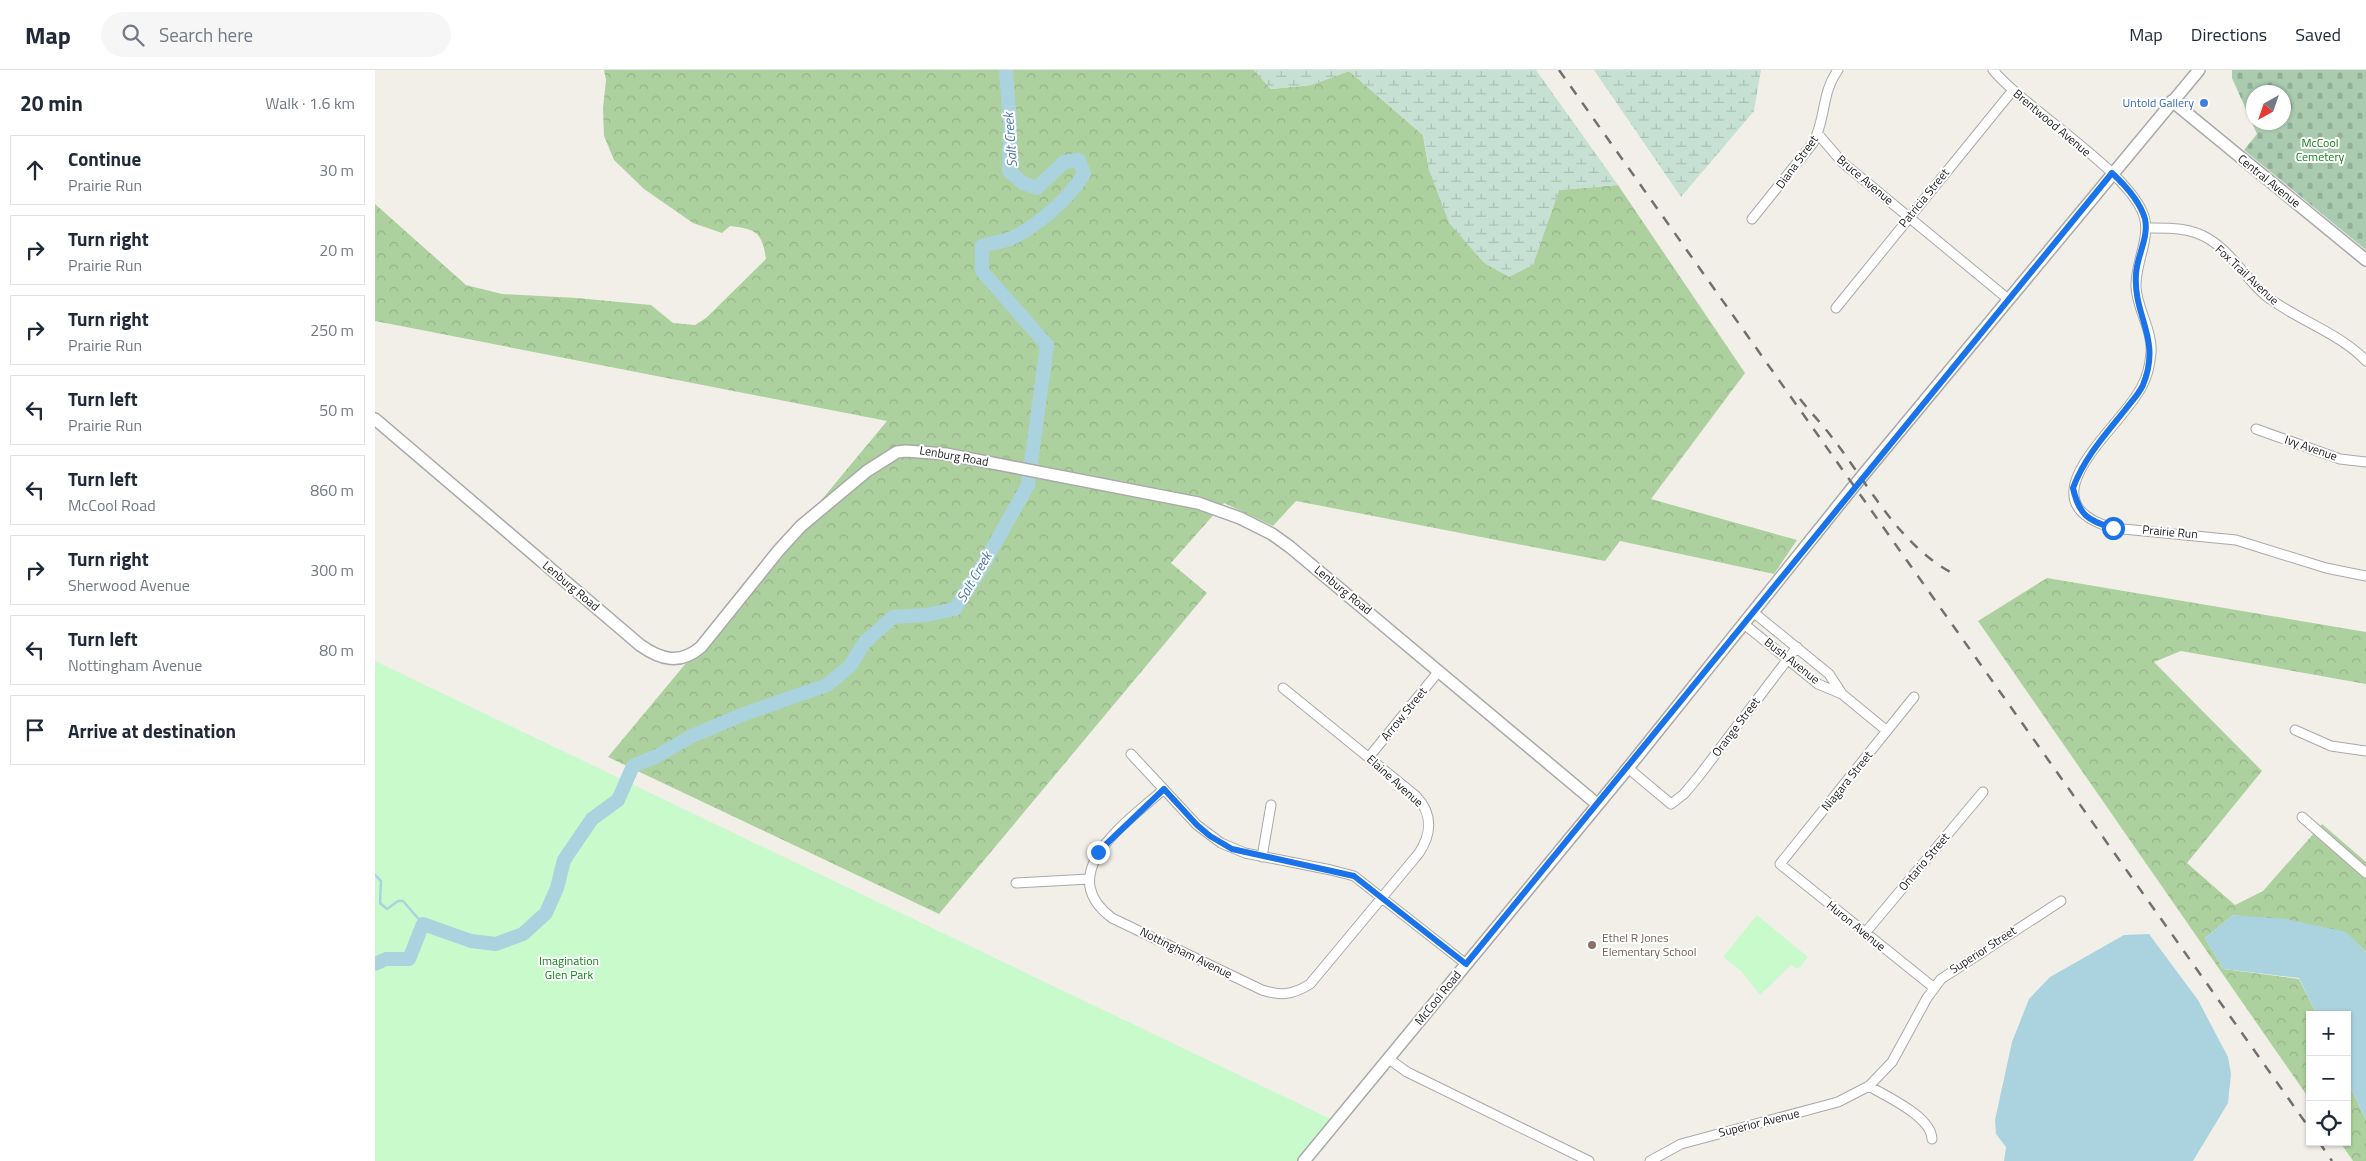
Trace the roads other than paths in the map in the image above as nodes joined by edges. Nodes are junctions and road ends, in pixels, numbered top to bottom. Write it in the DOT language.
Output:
graph roads {
  1 [pos="1838,70"];
  2 [pos="1993,70"];
  3 [pos="2199,70"];
  4 [pos="2013,90"];
  5 [pos="2172,101"];
  6 [pos="1818,134"];
  7 [pos="2112,173"];
  8 [pos="1909,216"];
  9 [pos="1752,220"];
  10 [pos="2145,228"];
  11 [pos="2366,260"];
  12 [pos="2008,299"];
  13 [pos="1836,308"];
  14 [pos="2366,361"];
  15 [pos="375,419"];
  16 [pos="2256,429"];
  17 [pos="2366,462"];
  18 [pos="2366,576"];
  19 [pos="1753,612"];
  20 [pos="1744,624"];
  21 [pos="1797,648"];
  22 [pos="1788,659"];
  23 [pos="1439,671"];
  24 [pos="1283,688"];
  25 [pos="1842,694"];
  26 [pos="1914,697"];
  27 [pos="2295,730"];
  28 [pos="1887,731"];
  29 [pos="2366,751"];
  30 [pos="1131,754"];
  31 [pos="1369,757"];
  32 [pos="1627,768"];
  33 [pos="1164,789"];
  34 [pos="1983,792"];
  35 [pos="1597,804"];
  36 [pos="1271,805"];
  37 [pos="2302,817"];
  38 [pos="1262,857"];
  39 [pos="1779,864"];
  40 [pos="2366,873"];
  41 [pos="1089,879"];
  42 [pos="1016,883"];
  43 [pos="1383,897"];
  44 [pos="2061,901"];
  45 [pos="1865,933"];
  46 [pos="1466,964"];
  47 [pos="1933,988"];
  48 [pos="1389,1059"];
  49 [pos="1869,1086"];
  50 [pos="1933,1139"];
  51 [pos="1305,1161"];
  52 [pos="1589,1161"];
  53 [pos="1650,1161"];
  1 -- 6 [label="street, Diana Street"];
  2 -- 4 [label="street, Brentwood Avenue"];
  3 -- 5 [label="street, McCool Road"];
  4 -- 7 [label="street, Brentwood Avenue"];
  4 -- 8 [label="street, Patricia Street"];
  5 -- 7 [label="street, McCool Road"];
  5 -- 11 [label="street, Central Avenue"];
  6 -- 8 [label="street, Bruce Avenue"];
  6 -- 9 [label="street, Diana Street"];
  7 -- 10 [label="street, Prairie Run"];
  7 -- 12 [label="street, McCool Road"];
  8 -- 12 [label="street, Bruce Avenue"];
  8 -- 13 [label="street, Patricia Street"];
  10 -- 14 [label="street, Fox Trail Avenue"];
  10 -- 18 [label="street, Prairie Run"];
  12 -- 19 [label="street, McCool Road"];
  15 -- 23 [label="street, Lenburg Road"];
  16 -- 17 [label="street, Ivy Avenue"];
  19 -- 20 [label="street, McCool Road"];
  19 -- 21 [label="street, Bush Avenue"];
  20 -- 22 [label="street, Bush Avenue"];
  20 -- 32 [label="street, McCool Road"];
  21 -- 22 [label="street, Orange Street"];
  21 -- 25 [label="street, Bush Avenue"];
  22 -- 25 [label="street, Bush Avenue"];
  22 -- 32 [label="street, Orange Street"];
  23 -- 31 [label="street, Arrow Street"];
  23 -- 35 [label="street, Lenburg Road"];
  24 -- 31 [label="street, Elaine Avenue"];
  25 -- 28 [label="street, Bush Avenue"];
  26 -- 28 [label="street, Niagara Street"];
  27 -- 29 [label="street"];
  28 -- 39 [label="street, Niagara Street"];
  30 -- 33 [label="street"];
  31 -- 43 [label="street, Elaine Avenue"];
  32 -- 35 [label="street, McCool Road"];
  33 -- 38 [label="street"];
  33 -- 41 [label="street"];
  34 -- 45 [label="street, Ontario Street"];
  35 -- 46 [label="street, McCool Road"];
  36 -- 38 [label="street"];
  37 -- 40 [label="street"];
  38 -- 43 [label="street"];
  39 -- 45 [label="street, Huron Avenue"];
  41 -- 42 [label="street"];
  41 -- 43 [label="street, Nottingham Avenue"];
  43 -- 46 [label="street"];
  44 -- 47 [label="street, Superior Street"];
  45 -- 47 [label="street, Huron Avenue"];
  46 -- 48 [label="street, McCool Road"];
  47 -- 49 [label="street, Superior Street"];
  48 -- 51 [label="street, McCool Road"];
  48 -- 52 [label="street"];
  49 -- 50 [label="street"];
  49 -- 53 [label="street, Superior Avenue"];
}
